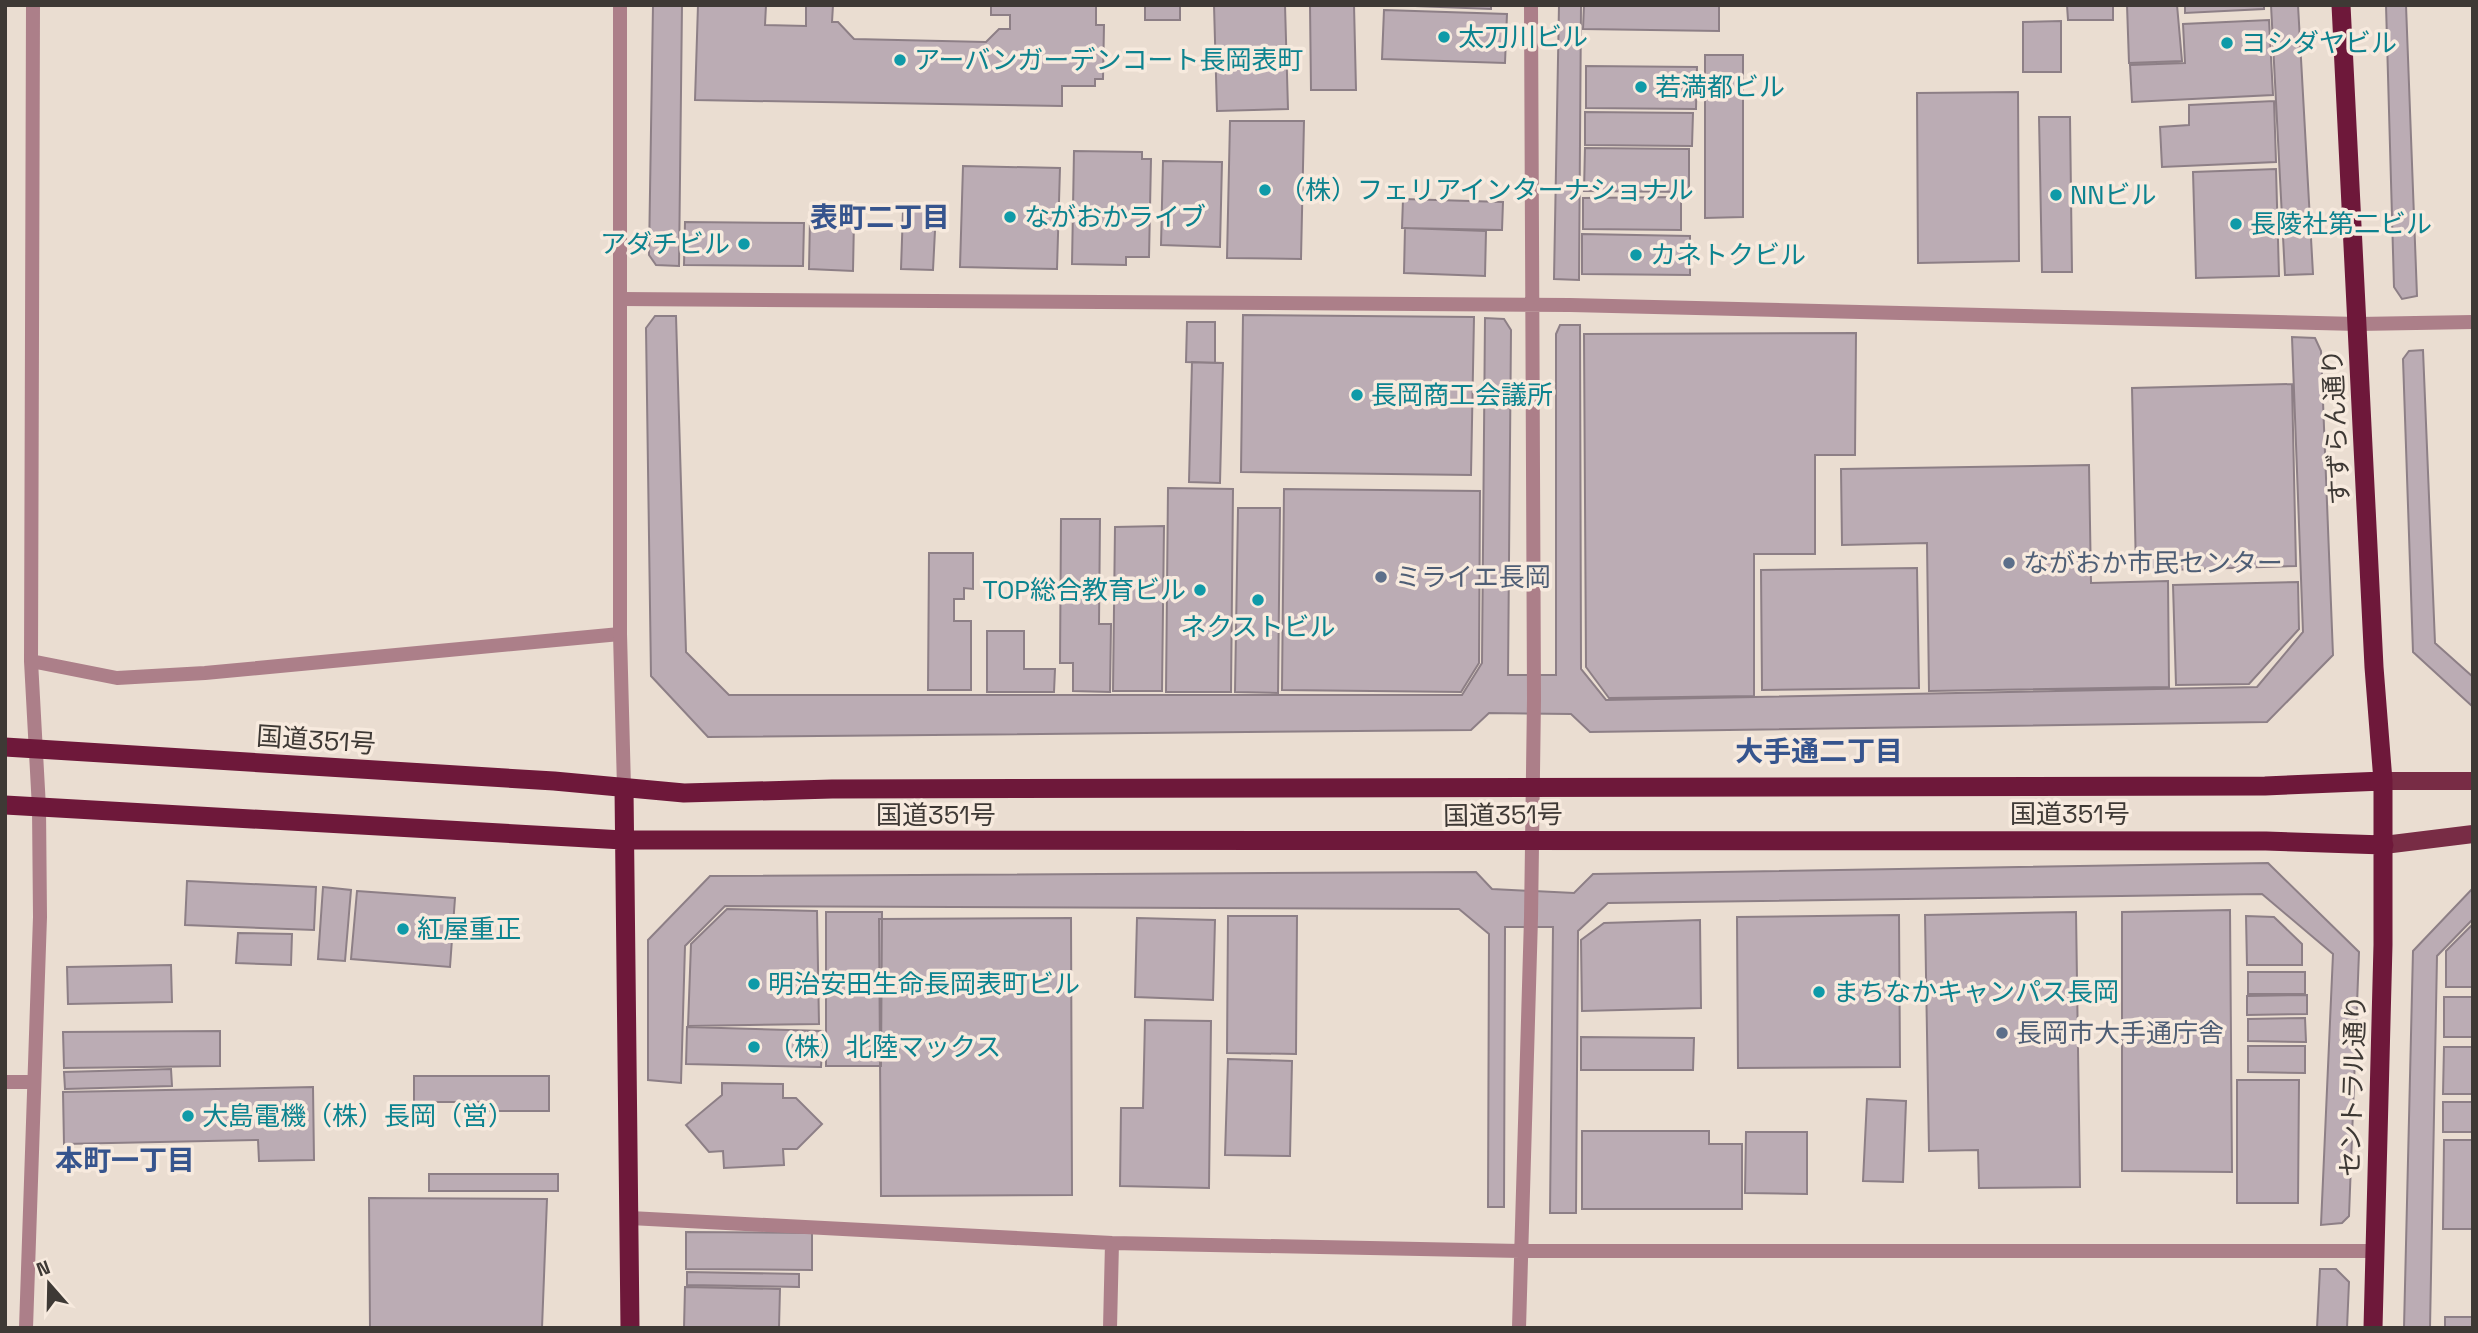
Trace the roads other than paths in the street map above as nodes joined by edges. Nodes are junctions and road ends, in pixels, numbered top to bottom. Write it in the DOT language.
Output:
graph roads {
  1 [pos="33,5"];
  2 [pos="620,5"];
  3 [pos="1531,5"];
  4 [pos="2341,5"];
  5 [pos="621,299"];
  6 [pos="1534,306"];
  7 [pos="2473,322"];
  8 [pos="2358,324"];
  9 [pos="620,634"];
  10 [pos="30,661"];
  11 [pos="5,747"];
  12 [pos="34,749"];
  13 [pos="2383,781"];
  14 [pos="2473,781"];
  15 [pos="1532,787"];
  16 [pos="624,788"];
  17 [pos="5,805"];
  18 [pos="38,808"];
  19 [pos="2473,834"];
  20 [pos="623,840"];
  21 [pos="1532,841"];
  22 [pos="2384,845"];
  23 [pos="5,1082"];
  24 [pos="32,1082"];
  25 [pos="630,1218"];
  26 [pos="1112,1242"];
  27 [pos="1520,1251"];
  28 [pos="2375,1251"];
  29 [pos="26,1328"];
  30 [pos="631,1328"];
  31 [pos="1110,1328"];
  32 [pos="1519,1328"];
  33 [pos="2373,1328"];
  1 -- 10 [label="street"];
  2 -- 5 [label="street"];
  3 -- 6 [label="street"];
  4 -- 8 [label="highway, すずらん通り"];
  5 -- 6 [label="street"];
  5 -- 9 [label="street"];
  6 -- 8 [label="street"];
  6 -- 15 [label="street"];
  7 -- 8 [label="street"];
  8 -- 13 [label="highway, すずらん通り"];
  9 -- 10 [label="street"];
  9 -- 16 [label="street"];
  10 -- 12 [label="street"];
  11 -- 12 [label="highway, 国道351号"];
  12 -- 16 [label="highway, 国道351号"];
  12 -- 18 [label="street"];
  13 -- 14 [label="main road"];
  13 -- 15 [label="highway, 国道351号"];
  13 -- 22 [label="highway, すずらん通り"];
  15 -- 16 [label="highway, 国道351号"];
  15 -- 21 [label="street"];
  16 -- 20 [label="highway"];
  17 -- 18 [label="highway, 国道351号"];
  18 -- 20 [label="highway, 国道351号"];
  18 -- 24 [label="street"];
  19 -- 22 [label="main road"];
  20 -- 21 [label="highway, 国道351号"];
  20 -- 25 [label="highway"];
  21 -- 22 [label="highway, 国道351号"];
  21 -- 27 [label="street"];
  22 -- 28 [label="highway, セントラル通り"];
  23 -- 24 [label="street"];
  24 -- 29 [label="street"];
  25 -- 26 [label="street"];
  25 -- 30 [label="highway"];
  26 -- 27 [label="street"];
  26 -- 31 [label="street"];
  27 -- 28 [label="street"];
  27 -- 32 [label="street"];
  28 -- 33 [label="highway, セントラル通り"];
}
